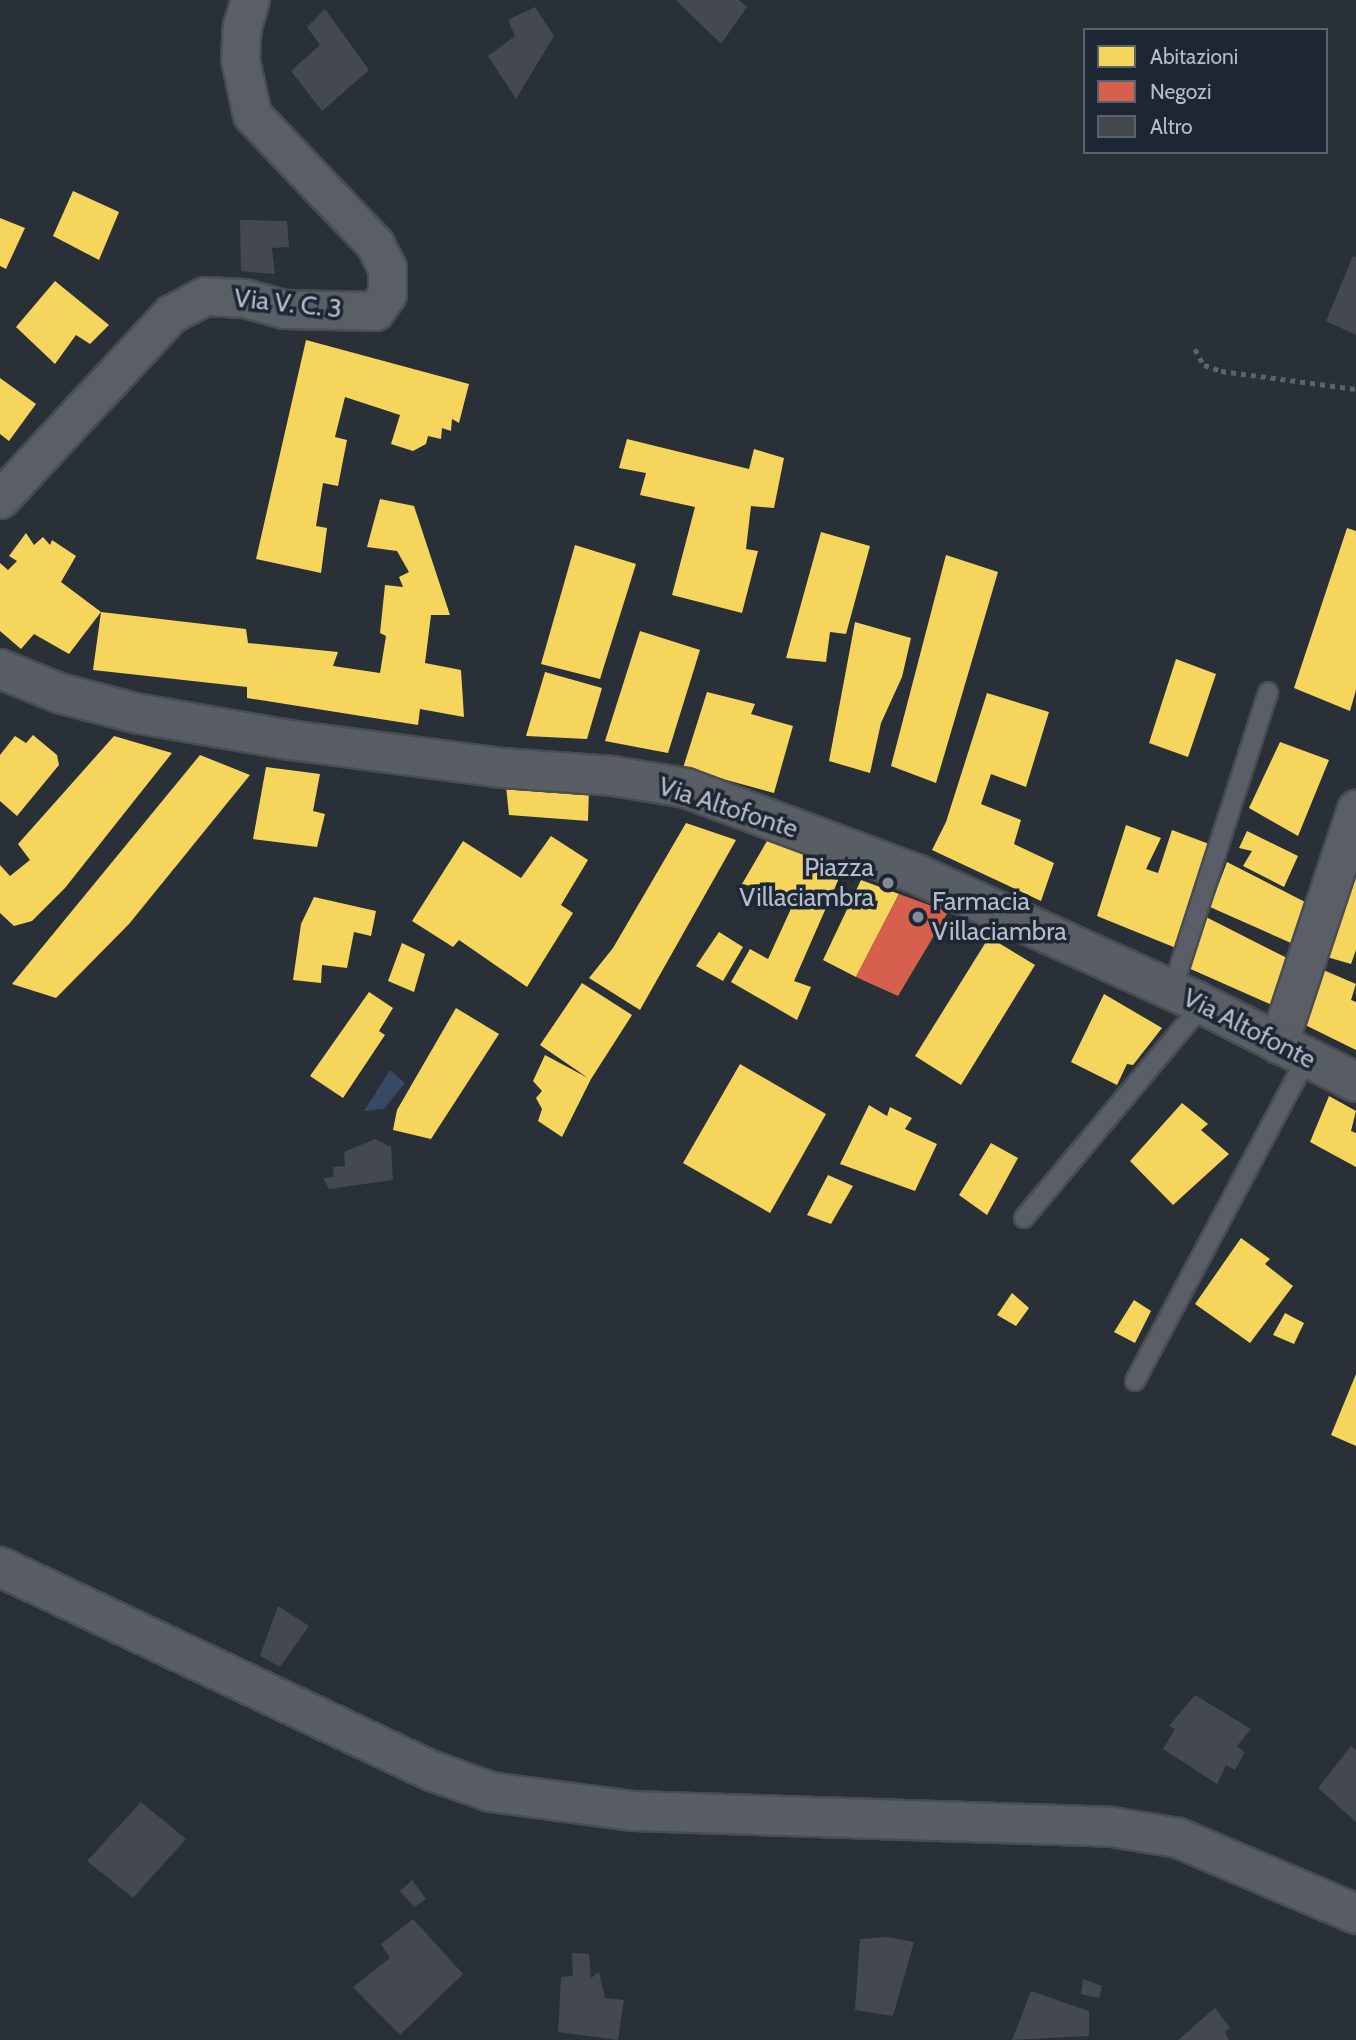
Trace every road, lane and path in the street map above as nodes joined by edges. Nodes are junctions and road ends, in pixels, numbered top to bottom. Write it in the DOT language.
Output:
graph roads {
  1 [pos="250,0"];
  2 [pos="1195,349"];
  3 [pos="1356,389"];
  4 [pos="0,499"];
  5 [pos="0,669"];
  6 [pos="1268,692"];
  7 [pos="1356,809"];
  8 [pos="1187,997"];
  9 [pos="1292,1051"];
  10 [pos="1356,1082"];
  11 [pos="1024,1218"];
  12 [pos="1135,1381"];
  13 [pos="0,1567"];
  14 [pos="1356,1914"];
  1 -- 4 [label="street, Via V. C. 3"];
  2 -- 3 [label="path"];
  5 -- 8 [label="street, Via Altofonte"];
  6 -- 8 [label="lane"];
  7 -- 9 [label="street"];
  8 -- 9 [label="street, Via Altofonte"];
  8 -- 11 [label="lane"];
  9 -- 10 [label="street, Via Altofonte"];
  9 -- 12 [label="lane"];
  13 -- 14 [label="street"];
}
